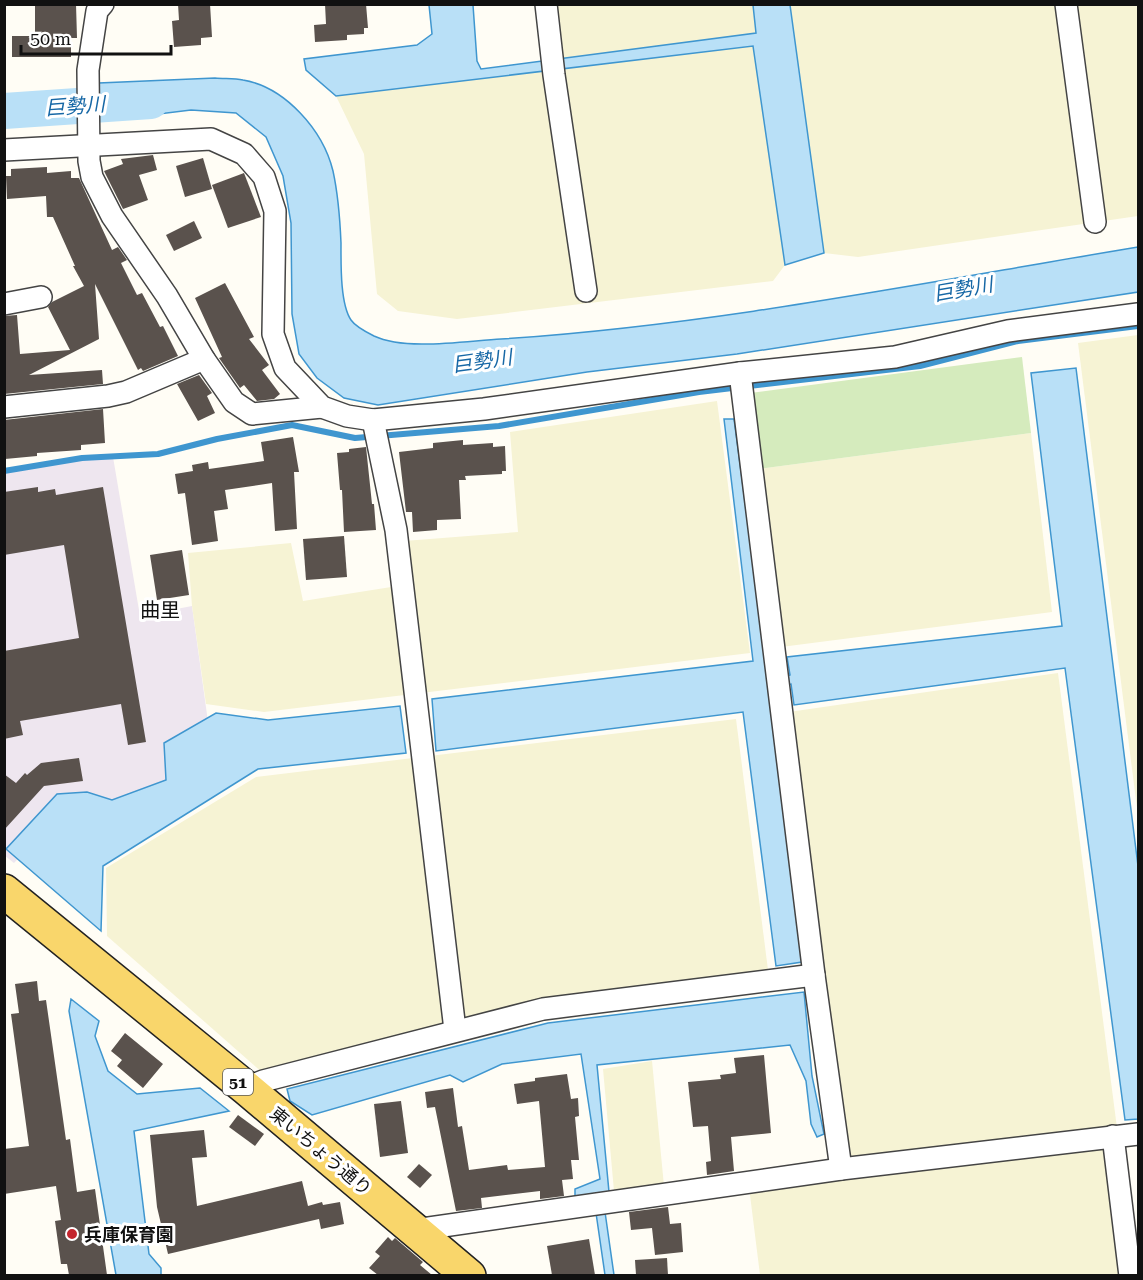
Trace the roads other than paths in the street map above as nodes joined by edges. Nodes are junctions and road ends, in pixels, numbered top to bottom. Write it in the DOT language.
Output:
graph roads {
  1 [pos="103,4"];
  2 [pos="546,4"];
  3 [pos="1066,4"];
  4 [pos="90,146"];
  5 [pos="4,150"];
  6 [pos="1095,222"];
  7 [pos="586,291"];
  8 [pos="41,297"];
  9 [pos="4,304"];
  10 [pos="1138,314"];
  11 [pos="204,359"];
  12 [pos="741,383"];
  13 [pos="4,407"];
  14 [pos="322,407"];
  15 [pos="375,431"];
  16 [pos="4,891"];
  17 [pos="814,975"];
  18 [pos="455,1030"];
  19 [pos="246,1089"];
  20 [pos="1138,1134"];
  21 [pos="1113,1136"];
  22 [pos="841,1169"];
  23 [pos="415,1230"];
  24 [pos="469,1275"];
  25 [pos="1131,1275"];
  1 -- 4 [label="street"];
  2 -- 7 [label="street"];
  3 -- 6 [label="street"];
  4 -- 5 [label="street"];
  4 -- 11 [label="street"];
  4 -- 14 [label="street"];
  8 -- 9 [label="street"];
  10 -- 12 [label="street"];
  11 -- 13 [label="street"];
  11 -- 14 [label="street"];
  12 -- 15 [label="street"];
  12 -- 17 [label="street"];
  14 -- 15 [label="street"];
  15 -- 18 [label="street"];
  16 -- 19 [label="main road, 東いちょう通り / 51"];
  17 -- 18 [label="street"];
  17 -- 22 [label="street"];
  18 -- 19 [label="street"];
  19 -- 23 [label="main road, 東いちょう通り / 51"];
  20 -- 21 [label="street"];
  21 -- 22 [label="street"];
  21 -- 25 [label="street"];
  22 -- 23 [label="street"];
  23 -- 24 [label="main road, 東いちょう通り / 51"];
}
